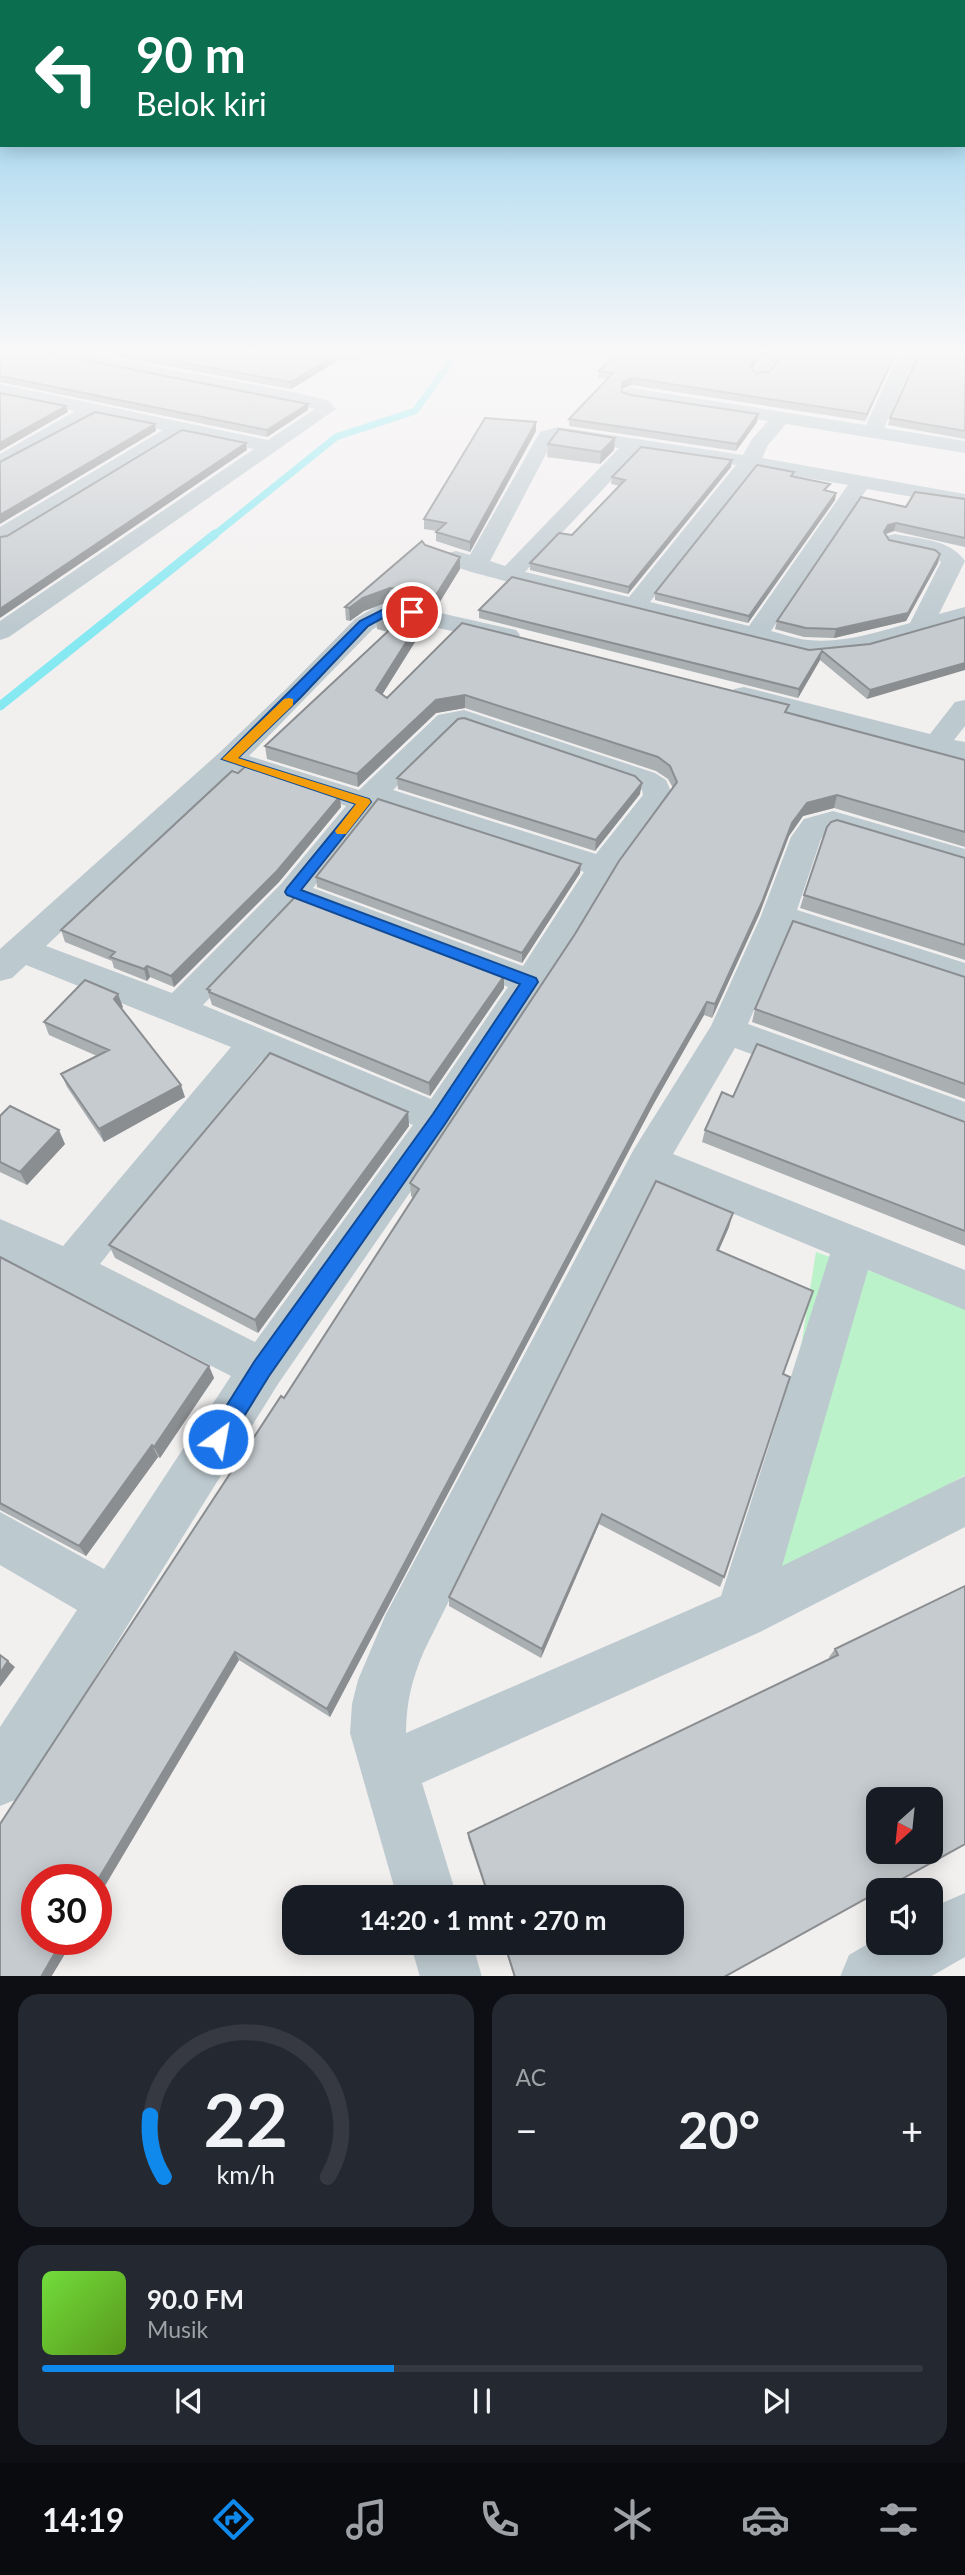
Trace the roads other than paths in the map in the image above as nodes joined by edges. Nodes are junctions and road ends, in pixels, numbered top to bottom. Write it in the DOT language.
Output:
graph roads {
  1 [pos="31,444"];
  2 [pos="153,444"];
  3 [pos="259,444"];
  4 [pos="276,444"];
  5 [pos="543,444"];
  6 [pos="634,444"];
  7 [pos="642,444"];
  8 [pos="758,444"];
  9 [pos="948,444"];
  10 [pos="272,447"];
  11 [pos="965,447"];
  12 [pos="0,462"];
  13 [pos="750,462"];
  14 [pos="861,482"];
  15 [pos="965,500"];
  16 [pos="0,536"];
  17 [pos="895,541"];
  18 [pos="434,550"];
  19 [pos="957,555"];
  20 [pos="476,566"];
  21 [pos="509,575"];
  22 [pos="634,607"];
  23 [pos="965,614"];
  24 [pos="5,625"];
  25 [pos="920,626"];
  26 [pos="755,636"];
  27 [pos="533,642"];
  28 [pos="721,689"];
  29 [pos="965,708"];
  30 [pos="937,743"];
  31 [pos="965,751"];
  32 [pos="229,759"];
  33 [pos="368,798"];
  34 [pos="965,860"];
  35 [pos="603,867"];
  36 [pos="292,892"];
  37 [pos="778,916"];
  38 [pos="11,960"];
  39 [pos="965,976"];
  40 [pos="530,982"];
  41 [pos="178,1009"];
  42 [pos="727,1031"];
  43 [pos="256,1042"];
  44 [pos="965,1118"];
  45 [pos="439,1119"];
  46 [pos="648,1161"];
  47 [pos="0,1237"];
  48 [pos="854,1246"];
  49 [pos="70,1269"];
  50 [pos="965,1290"];
  51 [pos="262,1369"];
  52 [pos="965,1501"];
  53 [pos="0,1537"];
  54 [pos="114,1603"];
  55 [pos="742,1614"];
  56 [pos="389,1769"];
  57 [pos="0,1778"];
  58 [pos="424,1885"];
  59 [pos="965,1923"];
  60 [pos="943,1935"];
  61 [pos="445,1955"];
  62 [pos="908,1955"];
  63 [pos="451,1976"];
  64 [pos="871,1976"];
  1 -- 12 [label="street"];
  2 -- 16 [label="street"];
  3 -- 10 [label="street"];
  4 -- 10 [label="street"];
  5 -- 20 [label="street"];
  6 -- 21 [label="street"];
  7 -- 13 [label="street"];
  8 -- 13 [label="street"];
  9 -- 11 [label="street"];
  10 -- 24 [label="street"];
  13 -- 14 [label="street"];
  13 -- 22 [label="street"];
  14 -- 15 [label="street"];
  14 -- 26 [label="street"];
  17 -- 19 [label="street"];
  18 -- 20 [label="street"];
  19 -- 25 [label="street"];
  20 -- 21 [label="street"];
  21 -- 22 [label="street"];
  22 -- 26 [label="street"];
  23 -- 25 [label="street"];
  25 -- 26 [label="street"];
  27 -- 32 [label="street"];
  28 -- 30 [label="street"];
  29 -- 30 [label="street"];
  30 -- 31 [label="street"];
  32 -- 33 [label="street"];
  32 -- 38 [label="street"];
  33 -- 35 [label="street"];
  33 -- 35 [label="street"];
  33 -- 36 [label="street"];
  34 -- 37 [label="street"];
  35 -- 40 [label="street"];
  36 -- 40 [label="street"];
  36 -- 41 [label="street"];
  37 -- 39 [label="street"];
  37 -- 42 [label="street"];
  38 -- 41 [label="street"];
  40 -- 45 [label="street"];
  41 -- 43 [label="street"];
  42 -- 44 [label="street"];
  42 -- 46 [label="street"];
  43 -- 45 [label="street"];
  43 -- 49 [label="street"];
  45 -- 51 [label="street"];
  46 -- 48 [label="street"];
  46 -- 56 [label="street"];
  47 -- 49 [label="street"];
  48 -- 50 [label="street"];
  48 -- 55 [label="street"];
  49 -- 51 [label="street"];
  51 -- 54 [label="street"];
  52 -- 55 [label="street"];
  53 -- 54 [label="street"];
  54 -- 57 [label="street"];
  55 -- 56 [label="street"];
  56 -- 58 [label="street"];
  59 -- 60 [label="street"];
  61 -- 63 [label="street"];
  62 -- 64 [label="street"];
}
